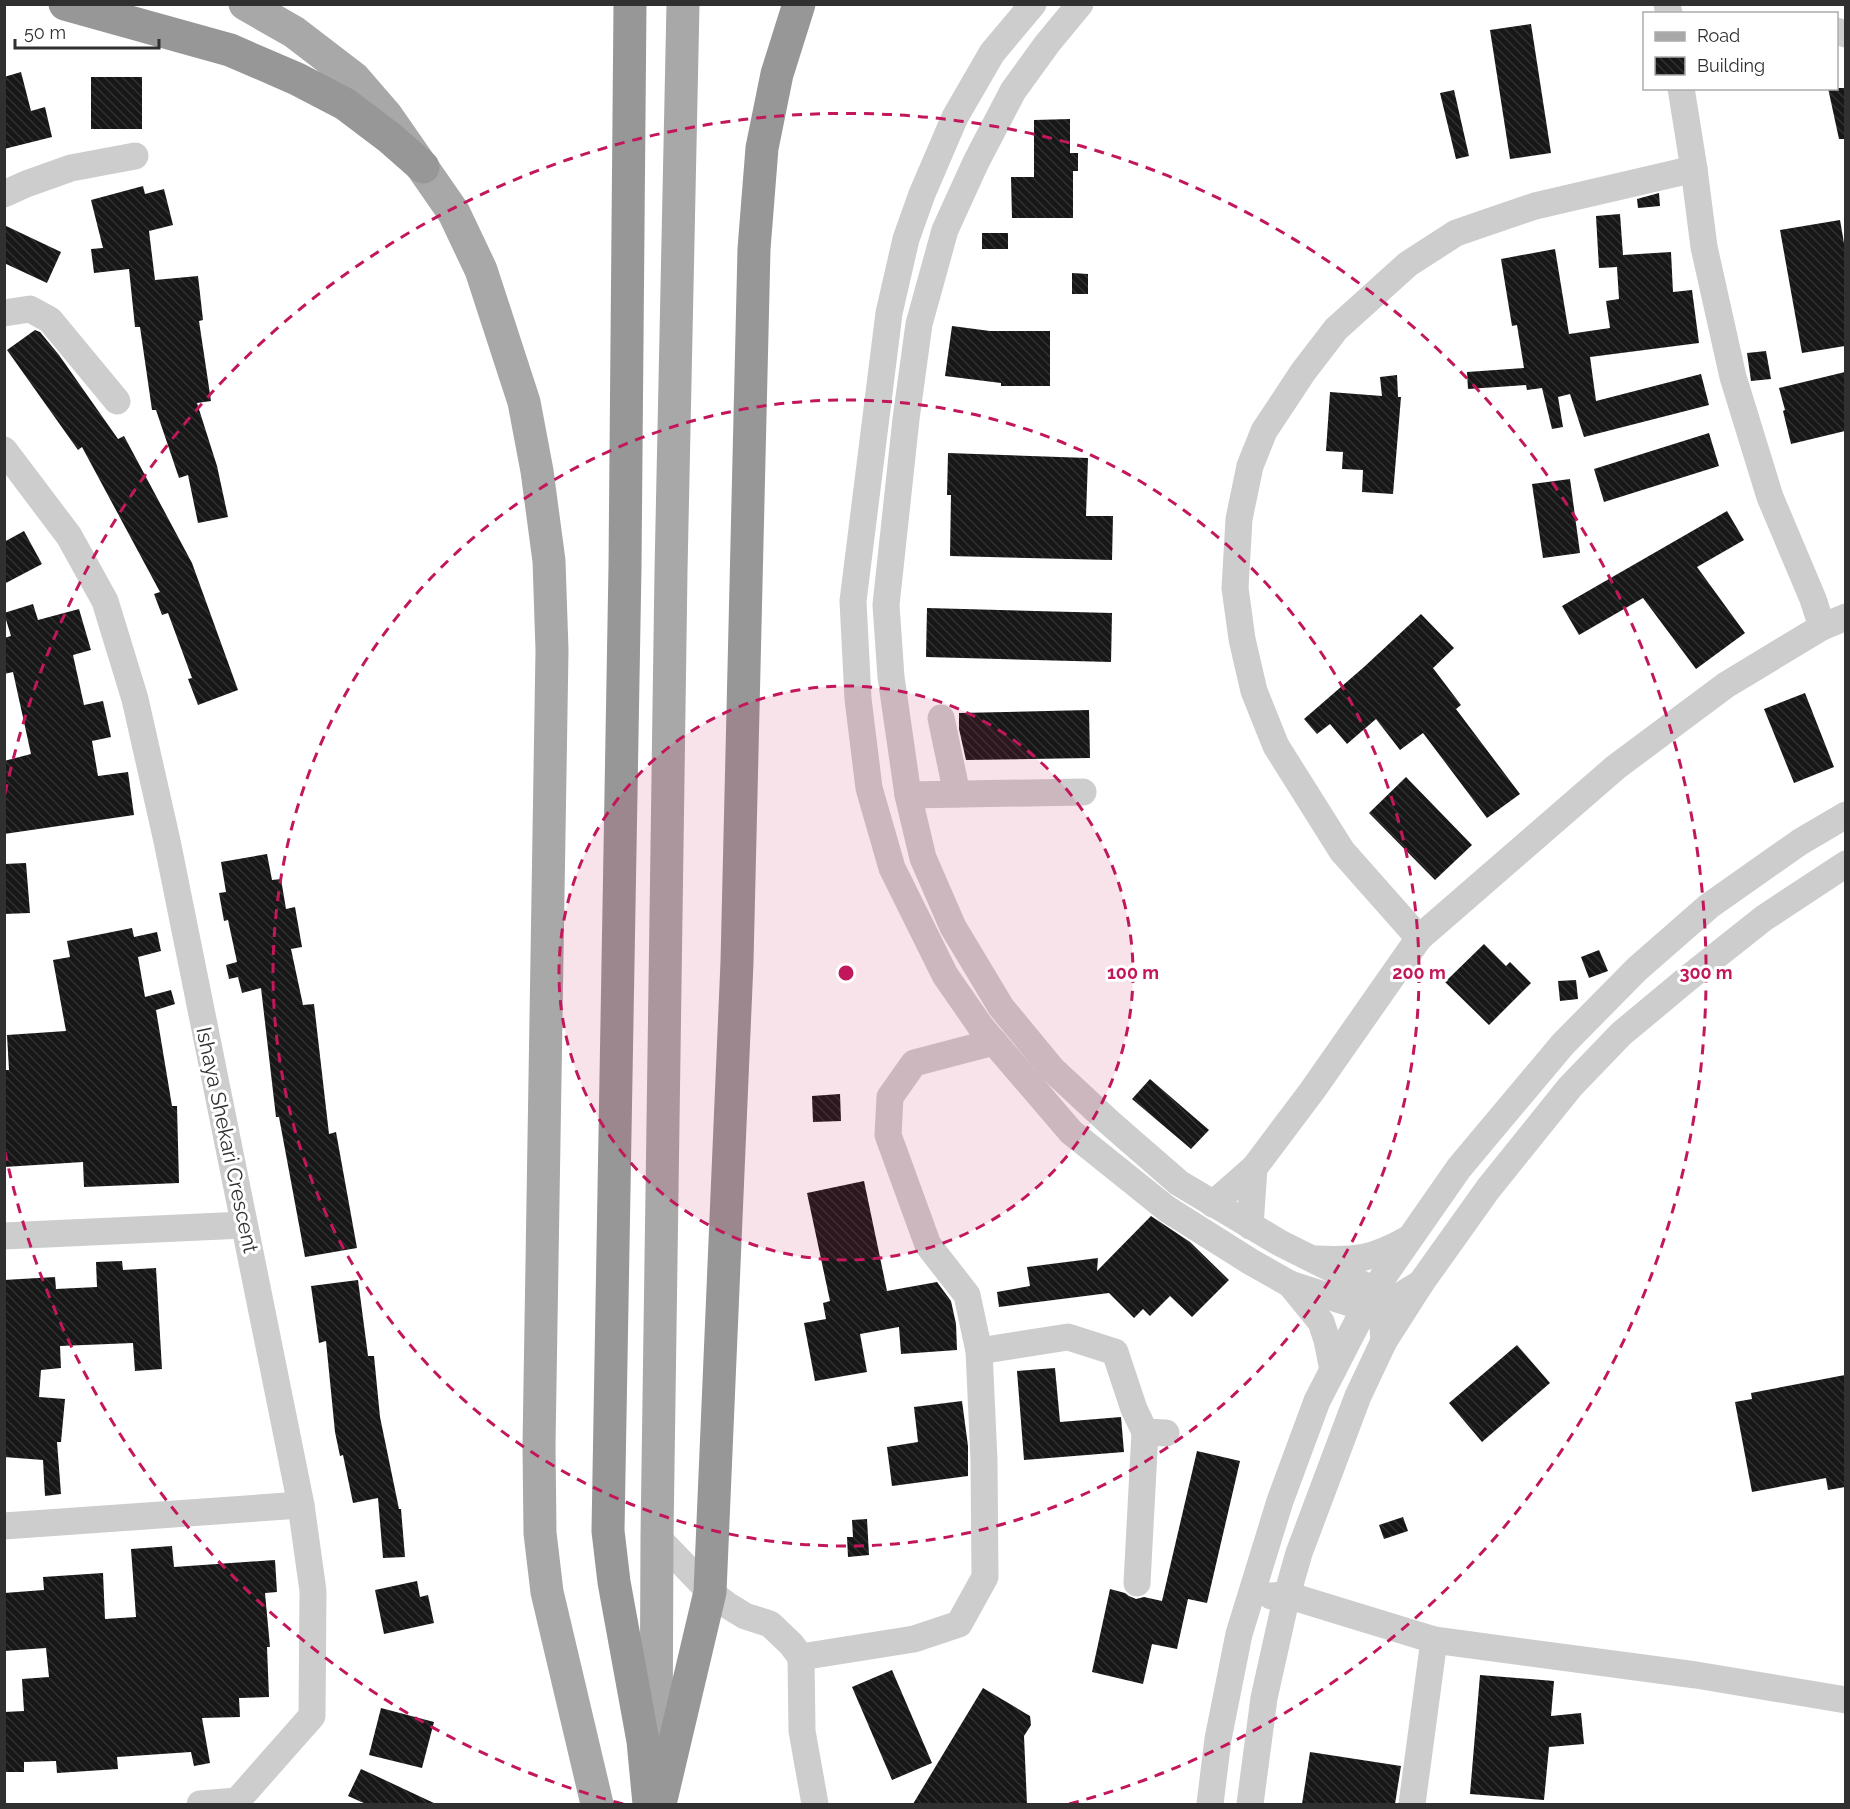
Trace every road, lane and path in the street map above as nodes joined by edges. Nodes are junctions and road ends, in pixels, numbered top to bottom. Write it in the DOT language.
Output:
graph roads {
  1 [pos="65,4"];
  2 [pos="245,4"];
  3 [pos="630,4"];
  4 [pos="683,4"];
  5 [pos="799,4"];
  6 [pos="1034,4"];
  7 [pos="1080,4"];
  8 [pos="1681,90"];
  9 [pos="135,156"];
  10 [pos="423,167"];
  11 [pos="1694,169"];
  12 [pos="4,194"];
  13 [pos="4,313"];
  14 [pos="117,401"];
  15 [pos="4,450"];
  16 [pos="1834,622"];
  17 [pos="941,718"];
  18 [pos="1083,792"];
  19 [pos="957,794"];
  20 [pos="908,795"];
  21 [pos="1845,815"];
  22 [pos="1845,864"];
  23 [pos="1419,938"];
  24 [pos="994,1042"];
  25 [pos="1254,1168"];
  26 [pos="1213,1204"];
  27 [pos="244,1225"];
  28 [pos="1250,1226"];
  29 [pos="4,1236"];
  30 [pos="1412,1237"];
  31 [pos="1310,1258"];
  32 [pos="1421,1283"];
  33 [pos="1290,1284"];
  34 [pos="1372,1301"];
  35 [pos="1384,1341"];
  36 [pos="980,1351"];
  37 [pos="1333,1370"];
  38 [pos="301,1505"];
  39 [pos="4,1526"];
  40 [pos="657,1537"];
  41 [pos="1137,1583"];
  42 [pos="711,1592"];
  43 [pos="1287,1594"];
  44 [pos="1249,1598"];
  45 [pos="1434,1640"];
  46 [pos="801,1657"];
  47 [pos="1845,1700"];
  48 [pos="200,1804"];
  49 [pos="597,1804"];
  50 [pos="649,1804"];
  51 [pos="658,1804"];
  52 [pos="815,1804"];
  53 [pos="1210,1804"];
  54 [pos="1250,1804"];
  55 [pos="1412,1804"];
  1 -- 10 [label="highway"];
  2 -- 10 [label="main road"];
  3 -- 50 [label="highway"];
  4 -- 40 [label="main road"];
  5 -- 42 [label="highway"];
  6 -- 24 [label="street"];
  7 -- 20 [label="street"];
  8 -- 11 [label="street"];
  9 -- 12 [label="street"];
  10 -- 49 [label="main road"];
  11 -- 16 [label="street"];
  11 -- 23 [label="street"];
  13 -- 14 [label="street"];
  15 -- 27 [label="street, Ishaya Shekari Crescent"];
  16 -- 23 [label="street"];
  17 -- 19 [label="street"];
  18 -- 19 [label="street"];
  19 -- 20 [label="street"];
  20 -- 26 [label="street"];
  21 -- 30 [label="street"];
  22 -- 32 [label="street"];
  23 -- 25 [label="street"];
  24 -- 33 [label="street"];
  24 -- 36 [label="street"];
  25 -- 26 [label="street"];
  25 -- 28 [label="street"];
  26 -- 28 [label="street"];
  27 -- 29 [label="street"];
  27 -- 38 [label="street, Ishaya Shekari Crescent"];
  28 -- 31 [label="street"];
  30 -- 31 [label="street"];
  30 -- 34 [label="street"];
  31 -- 34 [label="street"];
  32 -- 34 [label="street"];
  32 -- 35 [label="street"];
  33 -- 34 [label="street"];
  33 -- 37 [label="street"];
  34 -- 35 [label="street"];
  34 -- 37 [label="street"];
  35 -- 43 [label="street"];
  36 -- 41 [label="street"];
  36 -- 46 [label="street"];
  37 -- 44 [label="street"];
  38 -- 39 [label="street"];
  38 -- 48 [label="street, Ishaya Shekari Crescent"];
  40 -- 42 [label="street"];
  40 -- 51 [label="main road"];
  42 -- 46 [label="street"];
  42 -- 51 [label="highway"];
  43 -- 44 [label="street"];
  43 -- 45 [label="street"];
  43 -- 54 [label="street"];
  44 -- 53 [label="street"];
  45 -- 47 [label="street"];
  45 -- 55 [label="street"];
  46 -- 52 [label="street"];
}
